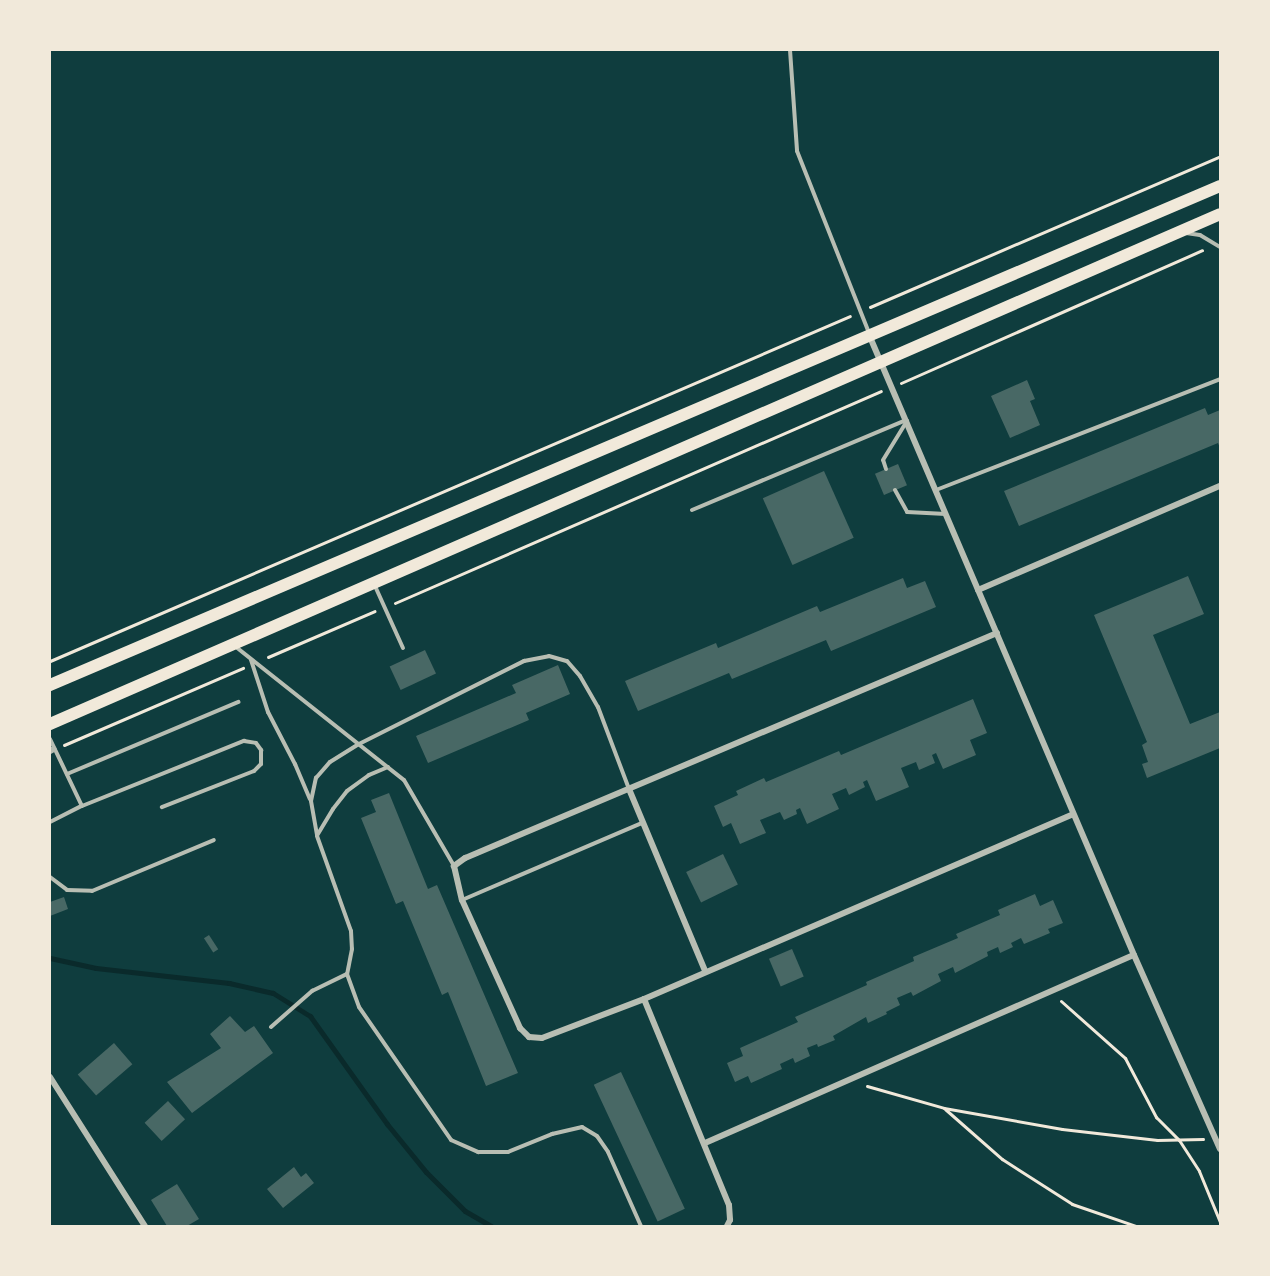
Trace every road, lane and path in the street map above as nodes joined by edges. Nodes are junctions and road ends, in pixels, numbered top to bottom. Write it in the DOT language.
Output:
graph roads {
  1 [pos="790,50"];
  2 [pos="1221,156"];
  3 [pos="1221,186"];
  4 [pos="1221,214"];
  5 [pos="1169,236"];
  6 [pos="1219,245"];
  7 [pos="860,311"];
  8 [pos="870,337"];
  9 [pos="881,362"];
  10 [pos="1221,379"];
  11 [pos="892,386"];
  12 [pos="907,420"];
  13 [pos="886,469"];
  14 [pos="1221,486"];
  15 [pos="895,490"];
  16 [pos="936,490"];
  17 [pos="692,510"];
  18 [pos="946,514"];
  19 [pos="374,583"];
  20 [pos="978,590"];
  21 [pos="384,607"];
  22 [pos="997,633"];
  23 [pos="232,645"];
  24 [pos="403,648"];
  25 [pos="50,661"];
  26 [pos="253,662"];
  27 [pos="50,684"];
  28 [pos="238,702"];
  29 [pos="50,724"];
  30 [pos="50,740"];
  31 [pos="359,744"];
  32 [pos="52,750"];
  33 [pos="388,767"];
  34 [pos="67,774"];
  35 [pos="629,789"];
  36 [pos="310,801"];
  37 [pos="82,806"];
  38 [pos="162,807"];
  39 [pos="1073,814"];
  40 [pos="50,822"];
  41 [pos="642,823"];
  42 [pos="317,836"];
  43 [pos="214,840"];
  44 [pos="454,866"];
  45 [pos="50,877"];
  46 [pos="462,900"];
  47 [pos="1134,955"];
  48 [pos="705,971"];
  49 [pos="347,974"];
  50 [pos="1050,992"];
  51 [pos="644,999"];
  52 [pos="271,1027"];
  53 [pos="50,1077"];
  54 [pos="851,1081"];
  55 [pos="944,1108"];
  56 [pos="1216,1139"];
  57 [pos="1179,1140"];
  58 [pos="705,1143"];
  59 [pos="1221,1149"];
  60 [pos="1221,1222"];
  61 [pos="145,1227"];
  62 [pos="641,1227"];
  63 [pos="727,1227"];
  64 [pos="1136,1227"];
  1 -- 7 [label="lane"];
  2 -- 7 [label="path"];
  3 -- 8 [label="main road"];
  4 -- 5 [label="main road"];
  5 -- 6 [label="lane"];
  5 -- 9 [label="main road"];
  6 -- 11 [label="path"];
  7 -- 8 [label="lane"];
  7 -- 25 [label="path"];
  8 -- 9 [label="street"];
  8 -- 27 [label="main road"];
  9 -- 11 [label="street"];
  9 -- 19 [label="main road"];
  10 -- 16 [label="lane"];
  11 -- 12 [label="street"];
  11 -- 21 [label="path"];
  12 -- 13 [label="lane"];
  12 -- 16 [label="street"];
  12 -- 17 [label="lane"];
  14 -- 20 [label="street"];
  15 -- 18 [label="lane"];
  16 -- 18 [label="street"];
  18 -- 20 [label="street"];
  19 -- 21 [label="lane"];
  19 -- 23 [label="main road"];
  20 -- 22 [label="street"];
  21 -- 24 [label="lane"];
  21 -- 26 [label="path"];
  22 -- 35 [label="street"];
  22 -- 39 [label="street"];
  23 -- 26 [label="lane"];
  23 -- 29 [label="main road"];
  26 -- 31 [label="lane"];
  26 -- 32 [label="path"];
  26 -- 36 [label="lane"];
  28 -- 34 [label="lane"];
  30 -- 32 [label="lane"];
  31 -- 33 [label="lane"];
  31 -- 35 [label="lane"];
  31 -- 36 [label="lane"];
  32 -- 34 [label="lane"];
  33 -- 42 [label="lane"];
  33 -- 44 [label="lane"];
  34 -- 37 [label="lane"];
  35 -- 41 [label="street"];
  35 -- 44 [label="street"];
  36 -- 42 [label="lane"];
  37 -- 38 [label="lane"];
  37 -- 40 [label="lane"];
  39 -- 47 [label="street"];
  39 -- 48 [label="street"];
  41 -- 46 [label="lane"];
  41 -- 48 [label="street"];
  42 -- 49 [label="lane"];
  43 -- 45 [label="lane"];
  44 -- 46 [label="street"];
  46 -- 51 [label="street"];
  47 -- 50 [label="street"];
  47 -- 56 [label="street"];
  48 -- 51 [label="street"];
  49 -- 52 [label="lane"];
  49 -- 62 [label="lane"];
  50 -- 54 [label="street"];
  50 -- 57 [label="path"];
  51 -- 58 [label="street"];
  53 -- 61 [label="street"];
  54 -- 55 [label="path"];
  54 -- 58 [label="street"];
  55 -- 57 [label="path"];
  55 -- 64 [label="path"];
  56 -- 57 [label="path"];
  56 -- 59 [label="street"];
  57 -- 60 [label="path"];
  58 -- 63 [label="street"];
}
